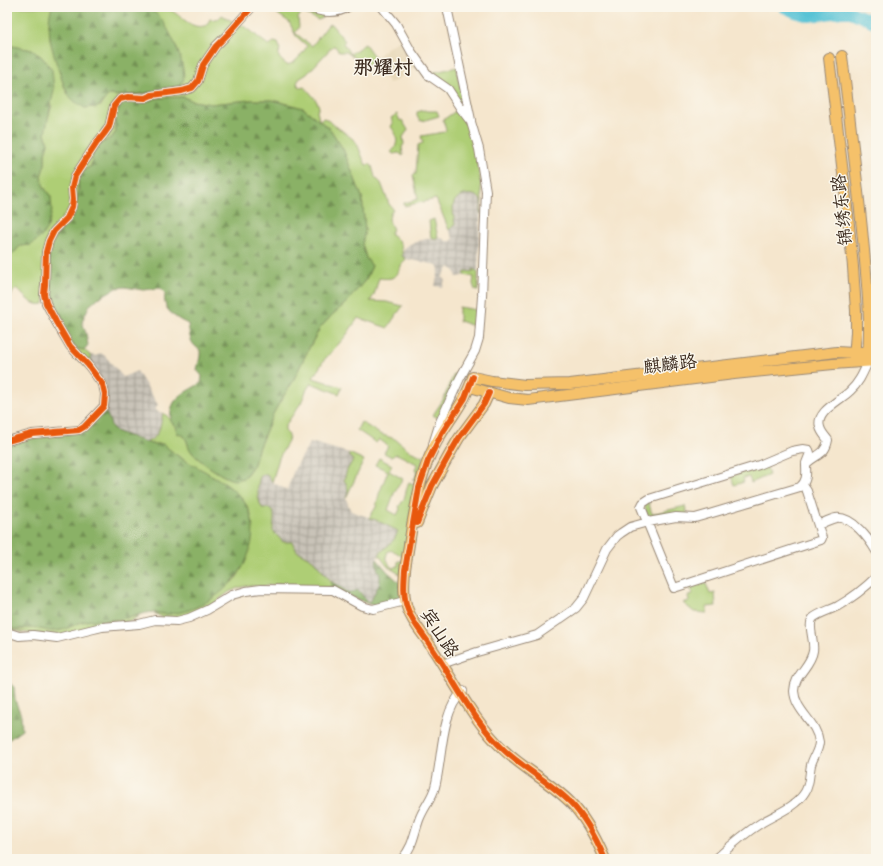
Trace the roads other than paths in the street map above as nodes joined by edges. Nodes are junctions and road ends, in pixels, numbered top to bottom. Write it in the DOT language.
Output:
graph roads {
  1 [pos="252,7"];
  2 [pos="303,7"];
  3 [pos="307,7"];
  4 [pos="348,7"];
  5 [pos="382,7"];
  6 [pos="447,7"];
  7 [pos="316,11"];
  8 [pos="842,56"];
  9 [pos="829,58"];
  10 [pos="471,122"];
  11 [pos="872,350"];
  12 [pos="854,357"];
  13 [pos="872,362"];
  14 [pos="472,382"];
  15 [pos="489,394"];
  16 [pos="7,441"];
  17 [pos="432,451"];
  18 [pos="806,464"];
  19 [pos="803,485"];
  20 [pos="648,522"];
  21 [pos="818,525"];
  22 [pos="876,551"];
  23 [pos="876,577"];
  24 [pos="406,601"];
  25 [pos="7,632"];
  26 [pos="444,663"];
  27 [pos="462,692"];
  28 [pos="402,859"];
  29 [pos="605,859"];
  30 [pos="608,859"];
  31 [pos="716,859"];
  1 -- 16 [label="street"];
  2 -- 7 [label="street"];
  3 -- 7 [label="street"];
  4 -- 7 [label="street"];
  5 -- 10 [label="street"];
  6 -- 10 [label="street"];
  8 -- 11 [label="main road, 锦绣东路"];
  9 -- 12 [label="main road, 锦绣东路"];
  10 -- 17 [label="street"];
  11 -- 12 [label="main road, 麒麟路"];
  11 -- 13 [label="main road, 锦绣东路"];
  12 -- 13 [label="main road, 麒麟路"];
  12 -- 14 [label="main road, 麒麟路"];
  12 -- 15 [label="main road, 麒麟路"];
  13 -- 18 [label="street"];
  14 -- 15 [label="main road, 麒麟路"];
  14 -- 17 [label="main road, 宾山路"];
  15 -- 26 [label="main road, 宾山路"];
  17 -- 24 [label="main road, 宾山路"];
  18 -- 19 [label="street"];
  18 -- 20 [label="street"];
  19 -- 20 [label="street"];
  19 -- 21 [label="street"];
  20 -- 21 [label="street"];
  20 -- 26 [label="street"];
  21 -- 22 [label="street"];
  23 -- 31 [label="street"];
  24 -- 25 [label="street"];
  24 -- 26 [label="main road, 宾山路"];
  26 -- 27 [label="main road, 宾山路"];
  27 -- 28 [label="street"];
  27 -- 29 [label="main road, 宾山路"];
  27 -- 30 [label="main road, 宾山路"];
}
